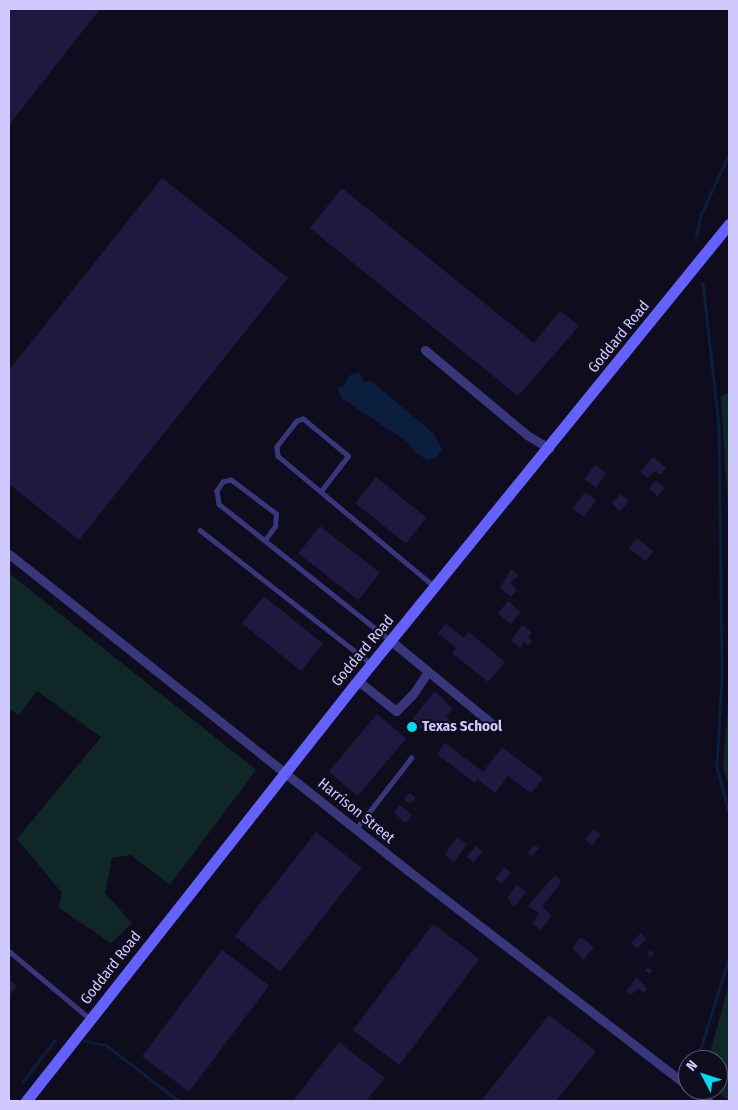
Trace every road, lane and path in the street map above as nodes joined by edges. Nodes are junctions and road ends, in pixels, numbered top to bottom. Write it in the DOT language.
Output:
graph roads {
  1 [pos="729,224"];
  2 [pos="425,350"];
  3 [pos="549,448"];
  4 [pos="321,491"];
  5 [pos="200,530"];
  6 [pos="265,540"];
  7 [pos="9,554"];
  8 [pos="435,587"];
  9 [pos="391,641"];
  10 [pos="371,664"];
  11 [pos="427,673"];
  12 [pos="358,680"];
  13 [pos="495,726"];
  14 [pos="411,758"];
  15 [pos="285,772"];
  16 [pos="356,829"];
  17 [pos="9,951"];
  18 [pos="90,1019"];
  19 [pos="678,1078"];
  20 [pos="26,1101"];
  1 -- 3 [label="main road, Goddard Road"];
  2 -- 3 [label="street"];
  3 -- 8 [label="main road, Goddard Road"];
  4 -- 4 [label="lane"];
  4 -- 8 [label="lane"];
  5 -- 10 [label="lane"];
  6 -- 6 [label="lane"];
  6 -- 9 [label="lane"];
  7 -- 15 [label="street, Harrison Street"];
  8 -- 9 [label="main road, Goddard Road"];
  9 -- 10 [label="main road, Goddard Road"];
  9 -- 11 [label="street"];
  10 -- 12 [label="main road, Goddard Road"];
  11 -- 12 [label="street"];
  11 -- 13 [label="street"];
  12 -- 15 [label="main road, Goddard Road"];
  14 -- 16 [label="lane"];
  15 -- 16 [label="street, Harrison Street"];
  15 -- 18 [label="main road, Goddard Road"];
  16 -- 19 [label="street, Harrison Street"];
  17 -- 18 [label="lane"];
  18 -- 20 [label="main road, Goddard Road"];
}
